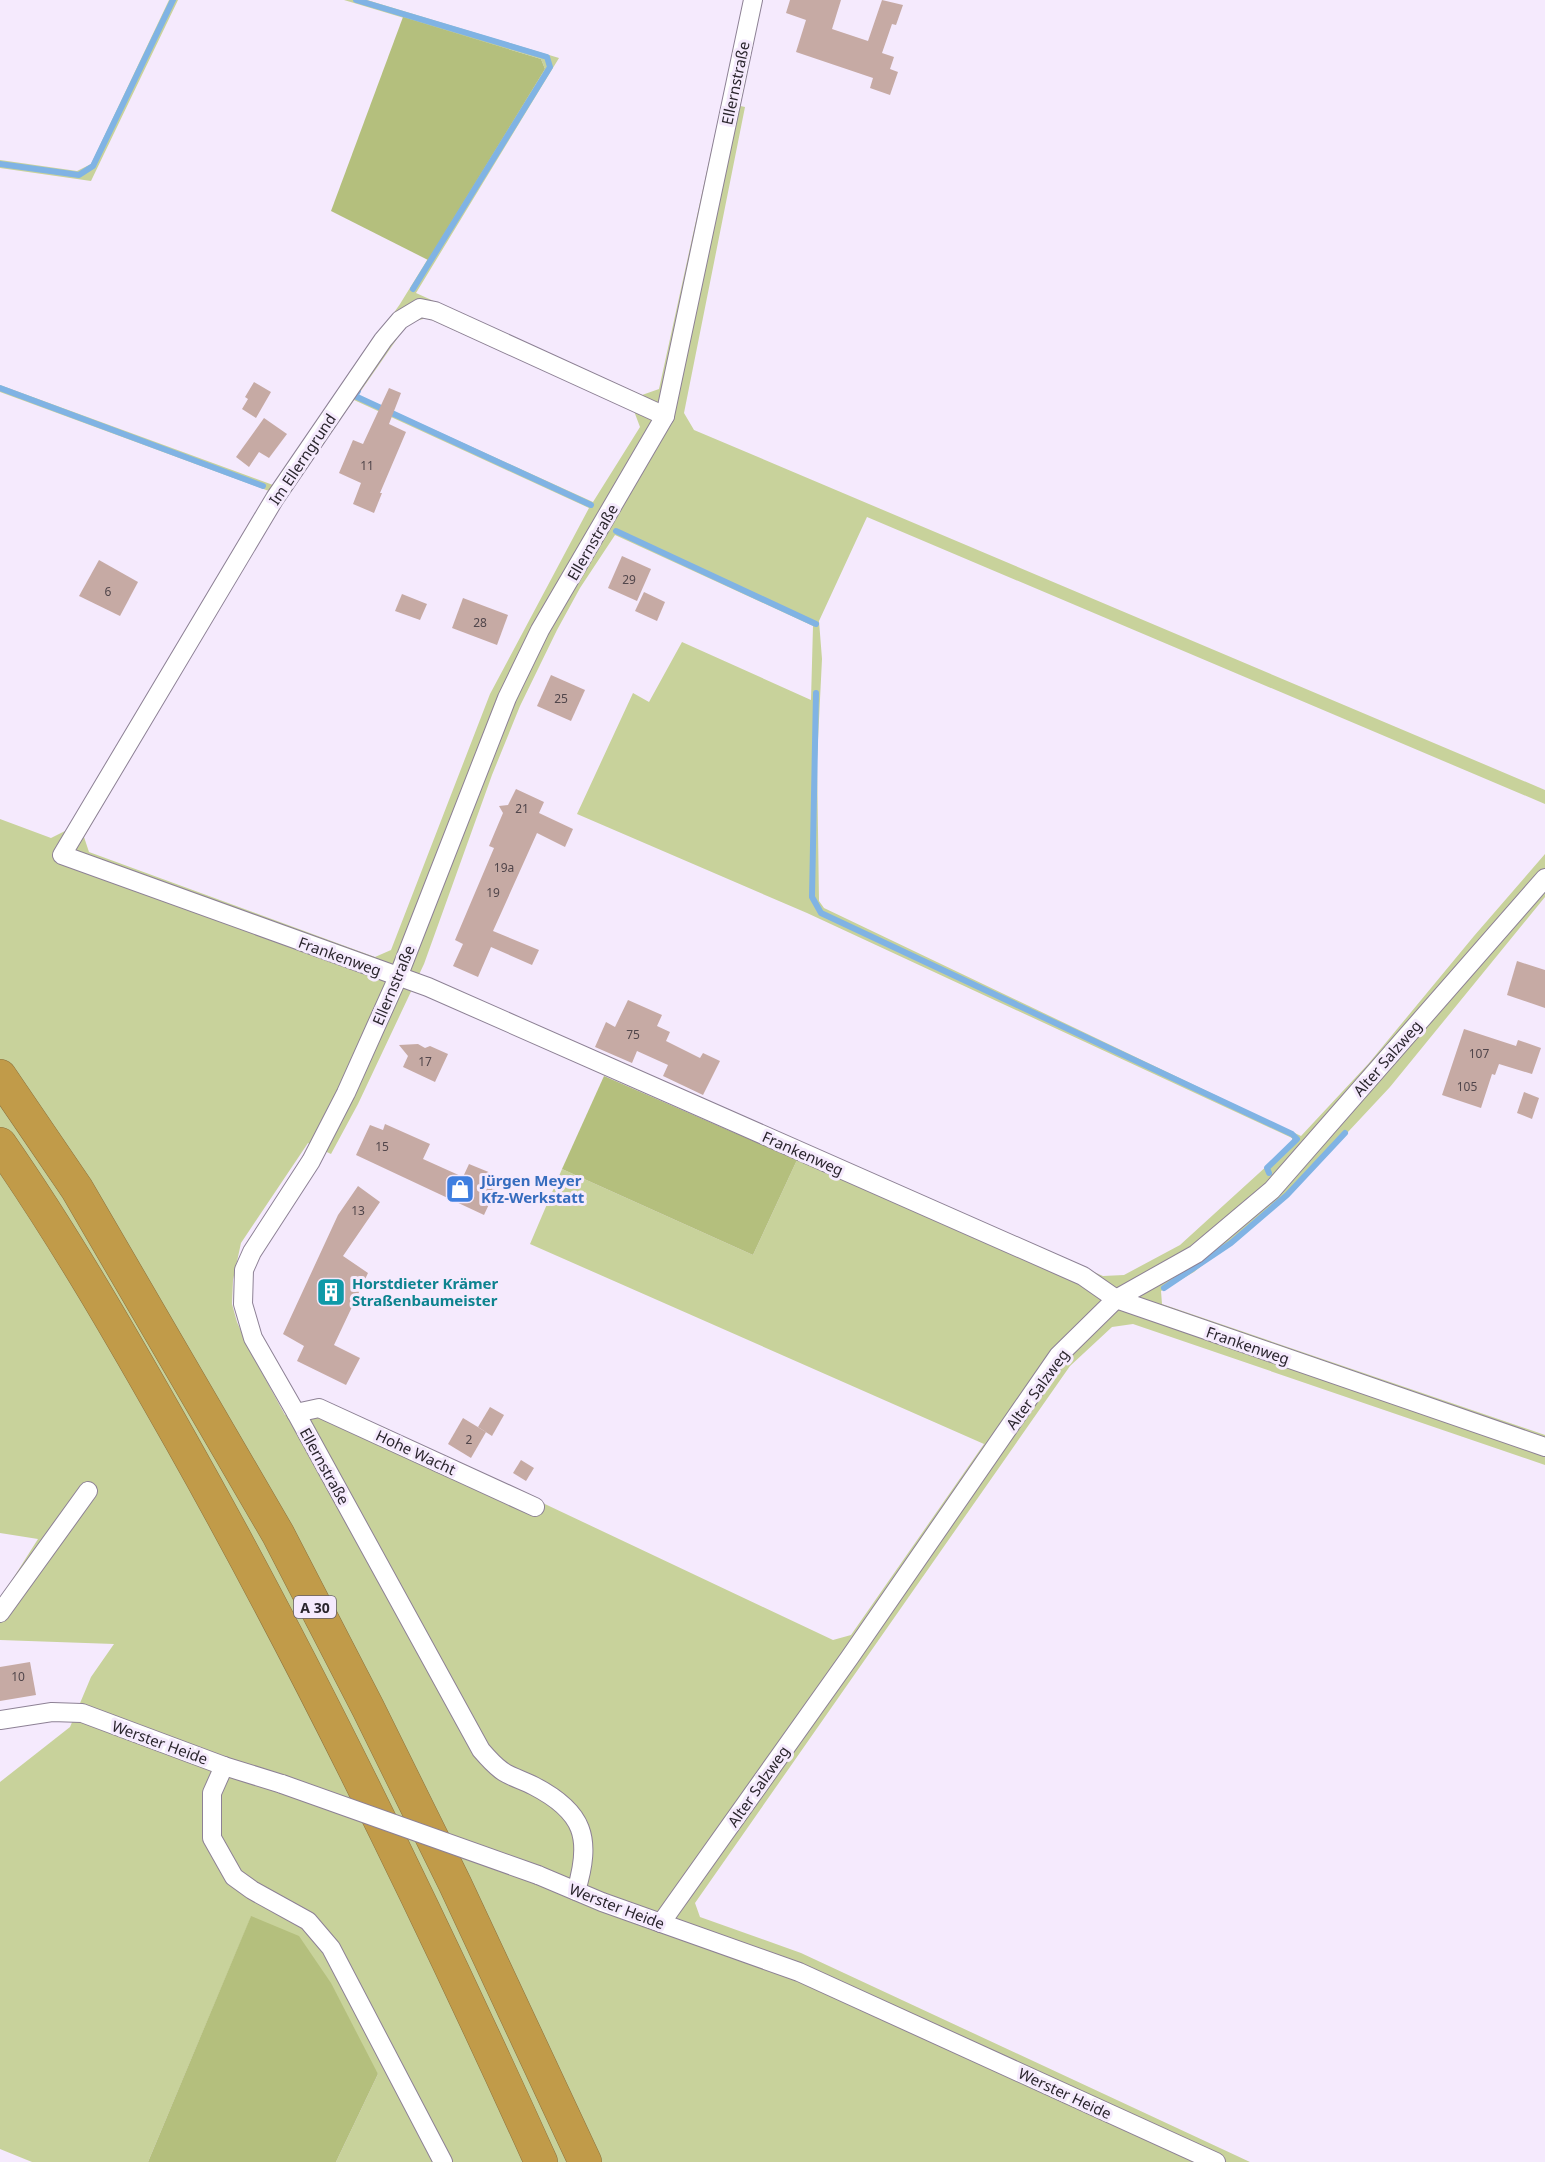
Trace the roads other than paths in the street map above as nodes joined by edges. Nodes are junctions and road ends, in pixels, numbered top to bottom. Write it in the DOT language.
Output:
graph roads {
  1 [pos="753,0"];
  2 [pos="665,416"];
  3 [pos="62,855"];
  4 [pos="1545,878"];
  5 [pos="398,977"];
  6 [pos="0,1076"];
  7 [pos="0,1144"];
  8 [pos="1116,1299"];
  9 [pos="296,1413"];
  10 [pos="1545,1447"];
  11 [pos="87,1491"];
  12 [pos="535,1507"];
  13 [pos="0,1613"];
  14 [pos="0,1720"];
  15 [pos="224,1766"];
  16 [pos="576,1892"];
  17 [pos="661,1923"];
  18 [pos="444,2162"];
  19 [pos="541,2162"];
  20 [pos="585,2162"];
  21 [pos="1215,2162"];
  1 -- 2 [label="street, Ellernstraße"];
  2 -- 3 [label="street, Im Ellerngrund"];
  2 -- 5 [label="street, Ellernstraße"];
  3 -- 5 [label="street, Frankenweg"];
  4 -- 8 [label="street, Alter Salzweg"];
  5 -- 8 [label="street, Frankenweg"];
  5 -- 9 [label="street, Ellernstraße"];
  6 -- 20 [label="highway, A 30"];
  7 -- 19 [label="highway, A 30"];
  8 -- 10 [label="street, Frankenweg"];
  8 -- 17 [label="street, Alter Salzweg"];
  9 -- 12 [label="street, Hohe Wacht"];
  9 -- 16 [label="street, Ellernstraße"];
  11 -- 13 [label="street"];
  14 -- 15 [label="street, Werster Heide"];
  15 -- 16 [label="street, Werster Heide, bridge"];
  15 -- 18 [label="street"];
  16 -- 17 [label="street, Werster Heide"];
  17 -- 21 [label="street, Werster Heide"];
}
